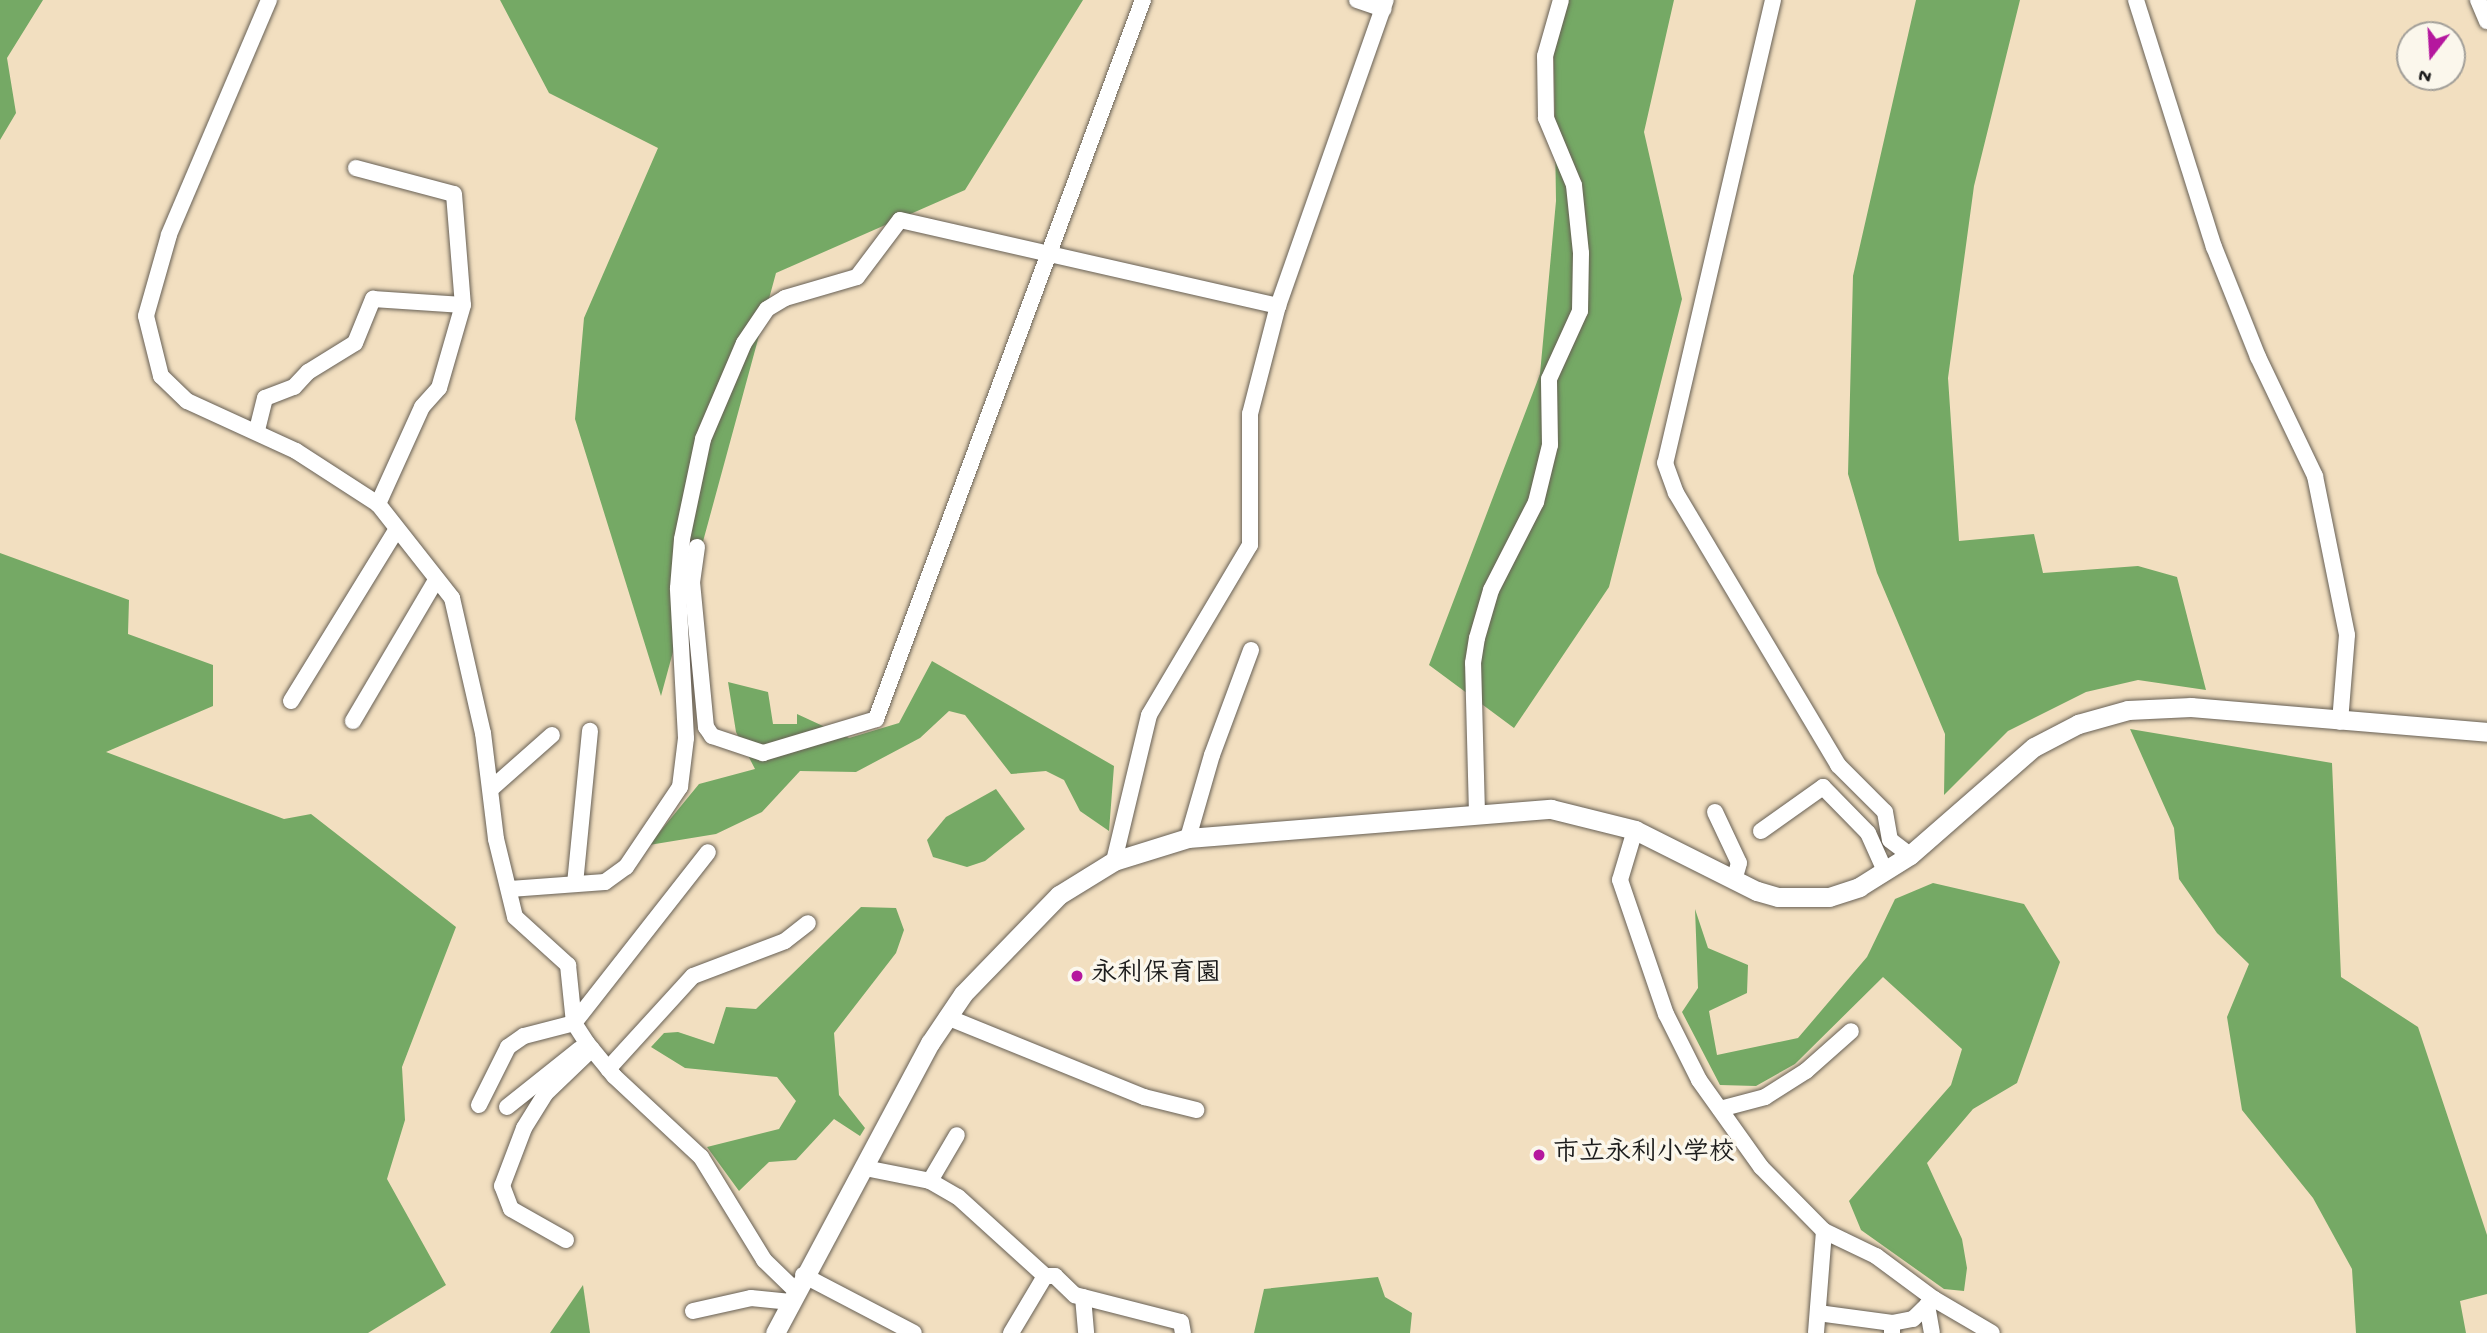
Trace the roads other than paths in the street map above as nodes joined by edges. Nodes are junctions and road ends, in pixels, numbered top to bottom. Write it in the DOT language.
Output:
graph roads {
  1 [pos="269,0"];
  2 [pos="1143,0"];
  3 [pos="1357,0"];
  4 [pos="1561,0"];
  5 [pos="1773,0"];
  6 [pos="2137,0"];
  7 [pos="2478,0"];
  8 [pos="1384,5"];
  9 [pos="2487,21"];
  10 [pos="356,168"];
  11 [pos="1051,257"];
  12 [pos="463,305"];
  13 [pos="1278,306"];
  14 [pos="257,430"];
  15 [pos="378,504"];
  16 [pos="397,529"];
  17 [pos="697,547"];
  18 [pos="436,580"];
  19 [pos="1251,650"];
  20 [pos="291,701"];
  21 [pos="353,721"];
  22 [pos="2340,722"];
  23 [pos="590,731"];
  24 [pos="2487,732"];
  25 [pos="552,735"];
  26 [pos="492,788"];
  27 [pos="1715,812"];
  28 [pos="1477,814"];
  29 [pos="1635,830"];
  30 [pos="1761,831"];
  31 [pos="1188,838"];
  32 [pos="708,852"];
  33 [pos="1910,855"];
  34 [pos="1114,861"];
  35 [pos="1885,871"];
  36 [pos="1734,880"];
  37 [pos="575,884"];
  38 [pos="509,889"];
  39 [pos="808,923"];
  40 [pos="947,1017"];
  41 [pos="574,1023"];
  42 [pos="1851,1031"];
  43 [pos="590,1046"];
  44 [pos="608,1069"];
  45 [pos="479,1105"];
  46 [pos="507,1107"];
  47 [pos="1720,1109"];
  48 [pos="1196,1110"];
  49 [pos="957,1135"];
  50 [pos="865,1167"];
  51 [pos="930,1181"];
  52 [pos="1824,1231"];
  53 [pos="566,1240"];
  54 [pos="1045,1276"];
  55 [pos="797,1290"];
  56 [pos="1083,1297"];
  57 [pos="1930,1302"];
  58 [pos="694,1311"];
  59 [pos="1818,1313"];
  60 [pos="1892,1328"];
  61 [pos="775,1333"];
  62 [pos="914,1333"];
  63 [pos="1011,1333"];
  64 [pos="1086,1333"];
  65 [pos="1184,1333"];
  66 [pos="1816,1333"];
  67 [pos="1932,1333"];
  68 [pos="1992,1333"];
  1 -- 14 [label="street"];
  2 -- 11 [label="street"];
  3 -- 8 [label="street"];
  4 -- 28 [label="street"];
  5 -- 33 [label="street"];
  6 -- 22 [label="street"];
  7 -- 9 [label="street"];
  8 -- 13 [label="street"];
  10 -- 12 [label="street"];
  11 -- 13 [label="street"];
  11 -- 17 [label="street"];
  11 -- 37 [label="street"];
  12 -- 14 [label="street"];
  12 -- 15 [label="street"];
  13 -- 34 [label="street"];
  14 -- 15 [label="street"];
  15 -- 16 [label="street"];
  16 -- 18 [label="street"];
  16 -- 20 [label="street"];
  18 -- 21 [label="street"];
  18 -- 26 [label="street"];
  19 -- 31 [label="street"];
  22 -- 24 [label="street"];
  22 -- 33 [label="street"];
  23 -- 37 [label="street"];
  25 -- 26 [label="street"];
  26 -- 38 [label="street"];
  27 -- 36 [label="street"];
  28 -- 29 [label="street"];
  28 -- 31 [label="street"];
  29 -- 36 [label="street"];
  29 -- 47 [label="street"];
  30 -- 35 [label="street"];
  31 -- 34 [label="street"];
  32 -- 41 [label="street"];
  33 -- 35 [label="street"];
  34 -- 40 [label="street"];
  35 -- 36 [label="street"];
  37 -- 38 [label="street"];
  38 -- 41 [label="street"];
  39 -- 44 [label="street"];
  40 -- 48 [label="street"];
  40 -- 50 [label="street"];
  41 -- 43 [label="street"];
  41 -- 45 [label="street"];
  42 -- 47 [label="street"];
  43 -- 44 [label="street"];
  43 -- 46 [label="street"];
  43 -- 53 [label="street"];
  44 -- 55 [label="street"];
  47 -- 52 [label="street"];
  49 -- 51 [label="street"];
  50 -- 51 [label="street"];
  50 -- 55 [label="street"];
  51 -- 54 [label="street"];
  52 -- 57 [label="street"];
  52 -- 59 [label="street"];
  54 -- 56 [label="street"];
  54 -- 63 [label="street"];
  55 -- 58 [label="street"];
  55 -- 61 [label="street"];
  55 -- 62 [label="street"];
  56 -- 64 [label="street"];
  56 -- 65 [label="street"];
  57 -- 60 [label="street"];
  57 -- 67 [label="street"];
  57 -- 68 [label="street"];
  59 -- 60 [label="street"];
  59 -- 66 [label="street"];
}
